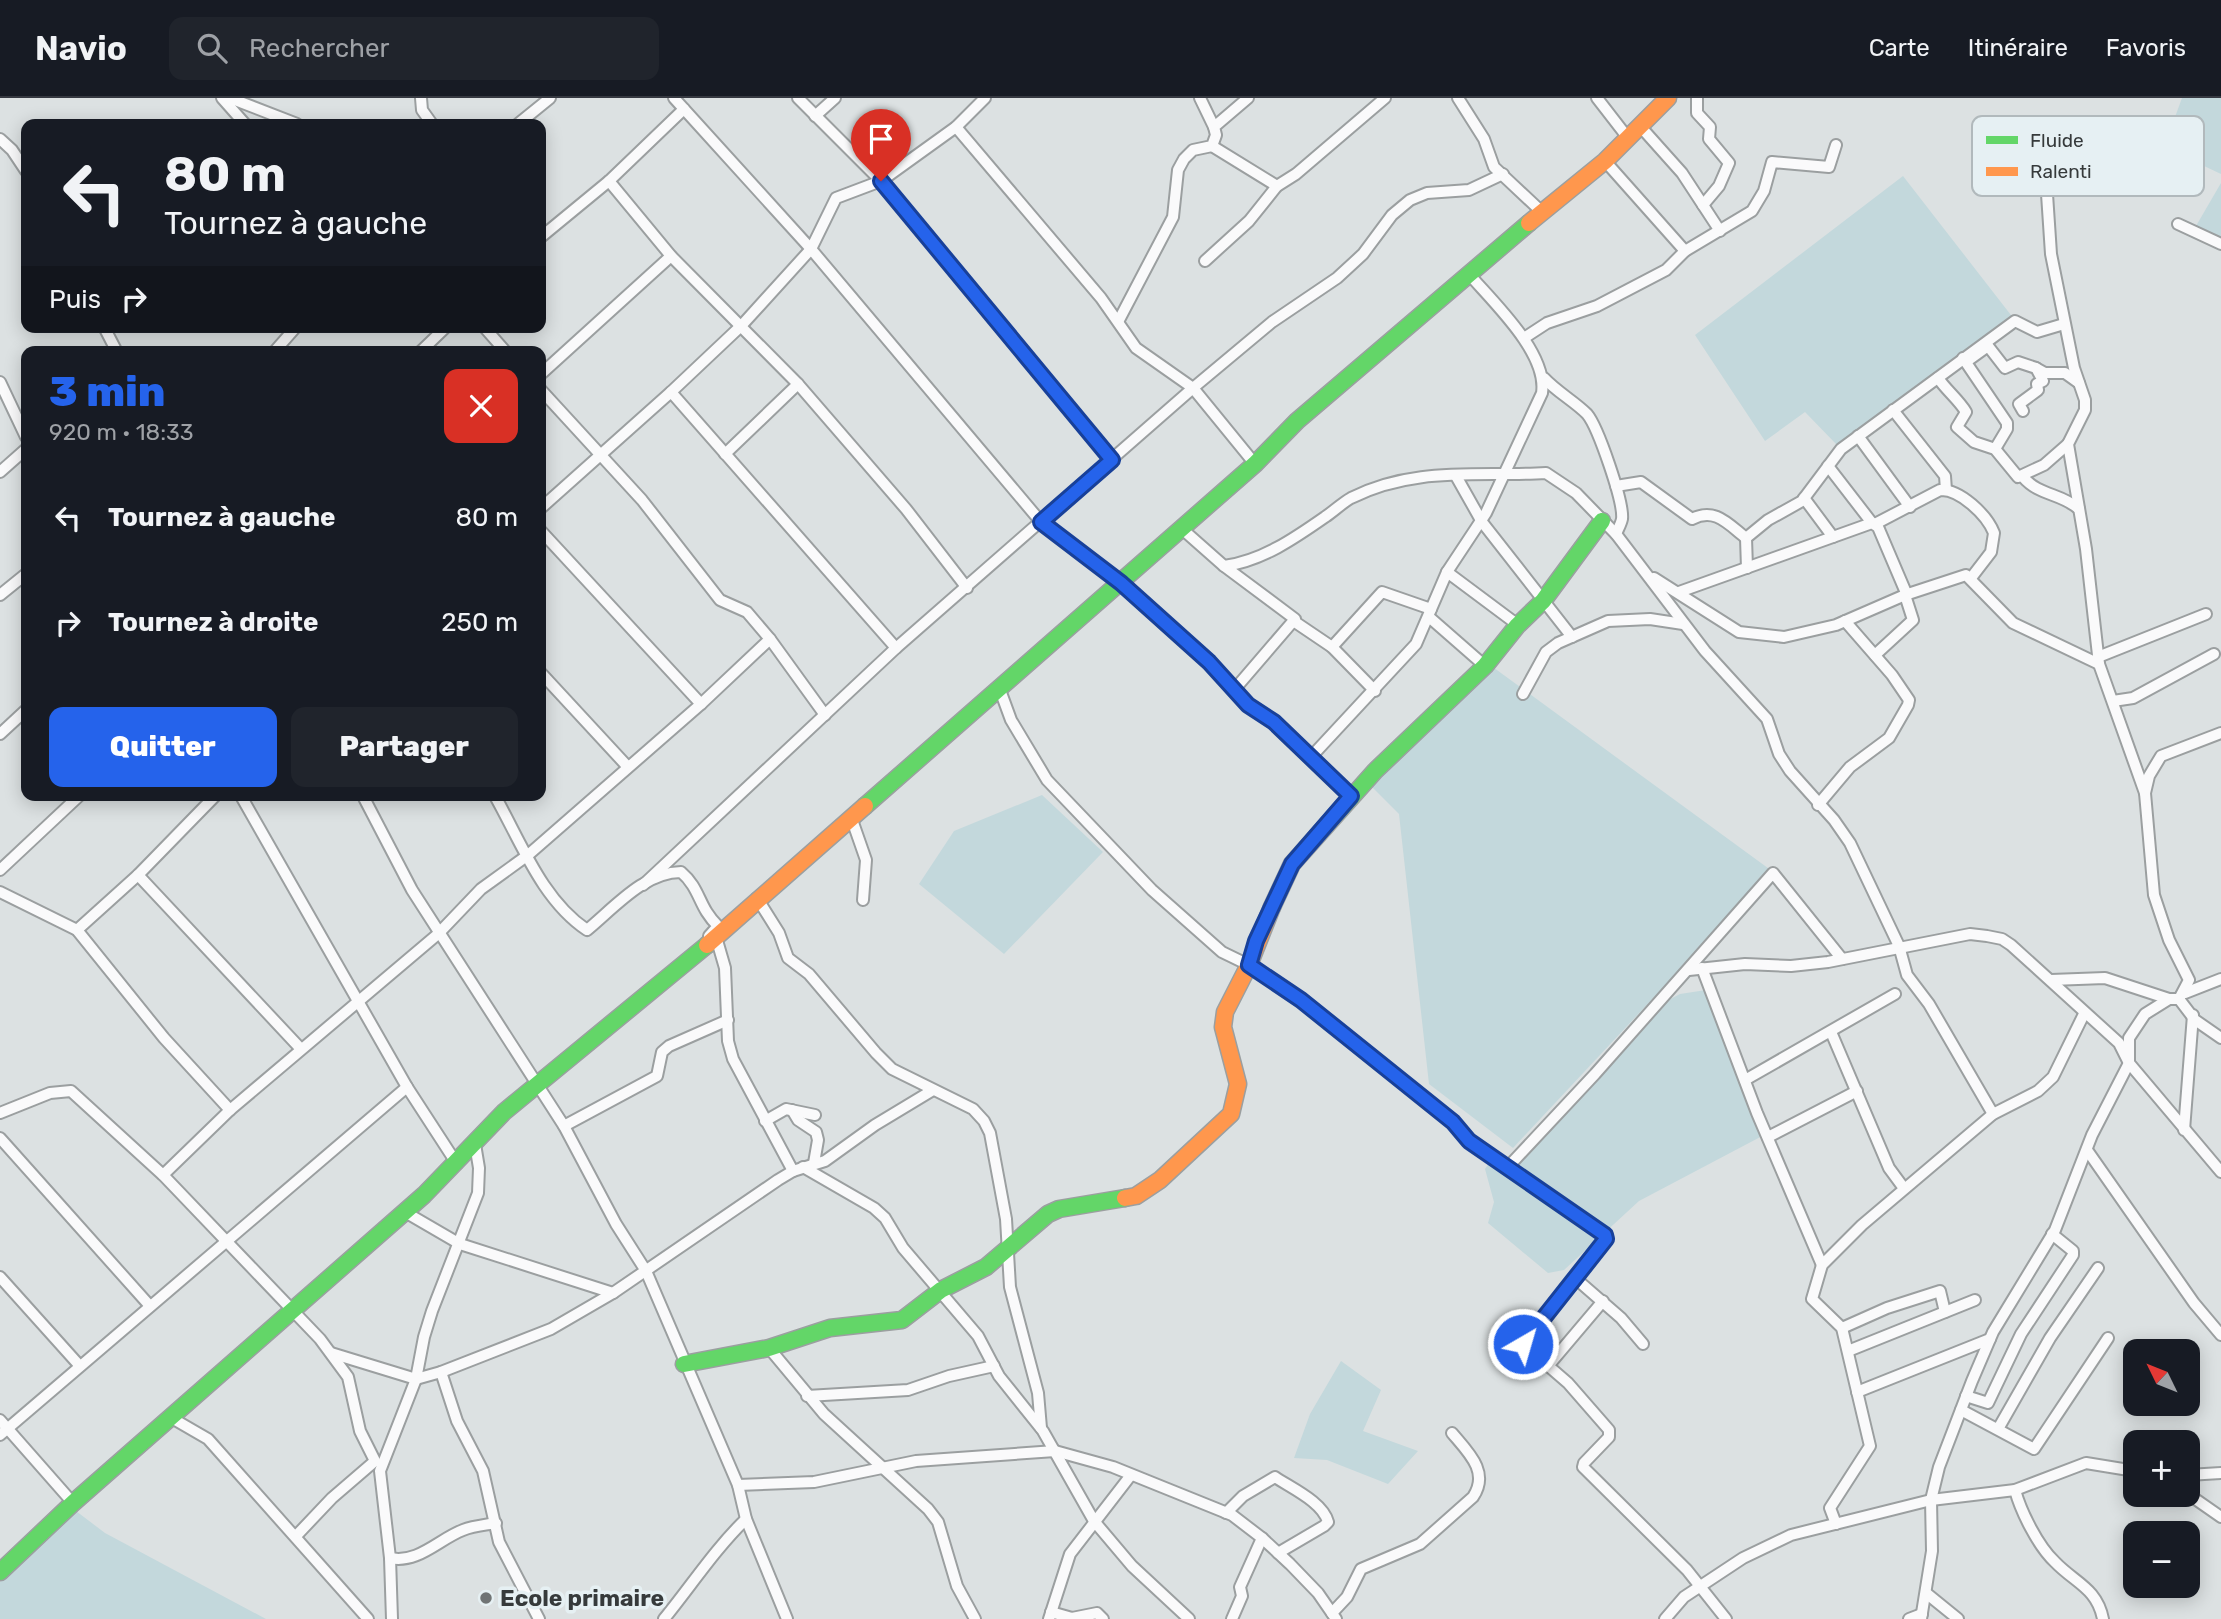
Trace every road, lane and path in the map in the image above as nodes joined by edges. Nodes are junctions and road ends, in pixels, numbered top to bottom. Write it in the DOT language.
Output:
graph roads {
  1 [pos="222,98"];
  2 [pos="230,98"];
  3 [pos="421,98"];
  4 [pos="550,98"];
  5 [pos="674,98"];
  6 [pos="798,98"];
  7 [pos="835,98"];
  8 [pos="985,98"];
  9 [pos="1200,98"];
  10 [pos="1248,98"];
  11 [pos="1385,98"];
  12 [pos="1458,98"];
  13 [pos="1597,98"];
  14 [pos="1668,98"];
  15 [pos="1697,98"];
  16 [pos="684,109"];
  17 [pos="815,116"];
  18 [pos="241,119"];
  19 [pos="284,119"];
  20 [pos="428,119"];
  21 [pos="524,119"];
  22 [pos="1640,126"];
  23 [pos="956,127"];
  24 [pos="1214,127"];
  25 [pos="1628,138"];
  26 [pos="0,139"];
  27 [pos="1836,145"];
  28 [pos="1212,146"];
  29 [pos="1605,161"];
  30 [pos="21,164"];
  31 [pos="1503,174"];
  32 [pos="609,181"];
  33 [pos="881,181"];
  34 [pos="1277,186"];
  35 [pos="2046,196"];
  36 [pos="1703,205"];
  37 [pos="1543,213"];
  38 [pos="2178,224"];
  39 [pos="1720,231"];
  40 [pos="546,233"];
  41 [pos="2221,244"];
  42 [pos="811,249"];
  43 [pos="1685,251"];
  44 [pos="671,256"];
  45 [pos="1205,261"];
  46 [pos="1468,272"];
  47 [pos="1119,320"];
  48 [pos="2064,324"];
  49 [pos="742,325"];
  50 [pos="290,333"];
  51 [pos="440,333"];
  52 [pos="1524,338"];
  53 [pos="279,346"];
  54 [pos="426,346"];
  55 [pos="1964,358"];
  56 [pos="2036,368"];
  57 [pos="546,369"];
  58 [pos="1544,378"];
  59 [pos="1938,378"];
  60 [pos="0,382"];
  61 [pos="2079,383"];
  62 [pos="798,384"];
  63 [pos="1193,388"];
  64 [pos="671,392"];
  65 [pos="546,396"];
  66 [pos="1894,410"];
  67 [pos="2023,411"];
  68 [pos="21,426"];
  69 [pos="1858,436"];
  70 [pos="2068,444"];
  71 [pos="1995,449"];
  72 [pos="21,453"];
  73 [pos="725,454"];
  74 [pos="599,457"];
  75 [pos="1112,460"];
  76 [pos="1255,464"];
  77 [pos="1828,466"];
  78 [pos="0,472"];
  79 [pos="1505,474"];
  80 [pos="1456,476"];
  81 [pos="2023,477"];
  82 [pos="1616,486"];
  83 [pos="1946,490"];
  84 [pos="1804,498"];
  85 [pos="546,504"];
  86 [pos="1910,507"];
  87 [pos="2079,509"];
  88 [pos="1602,521"];
  89 [pos="1041,522"];
  90 [pos="1482,522"];
  91 [pos="1873,523"];
  92 [pos="1181,528"];
  93 [pos="1616,534"];
  94 [pos="546,536"];
  95 [pos="1833,537"];
  96 [pos="1746,538"];
  97 [pos="1224,566"];
  98 [pos="1747,568"];
  99 [pos="1447,572"];
  100 [pos="1647,575"];
  101 [pos="21,578"];
  102 [pos="1971,578"];
  103 [pos="1121,583"];
  104 [pos="967,588"];
  105 [pos="1679,592"];
  106 [pos="0,595"];
  107 [pos="1906,595"];
  108 [pos="1543,601"];
  109 [pos="1430,613"];
  110 [pos="2206,614"];
  111 [pos="1846,621"];
  112 [pos="1295,622"];
  113 [pos="1683,624"];
  114 [pos="1518,625"];
  115 [pos="1572,637"];
  116 [pos="770,639"];
  117 [pos="1332,647"];
  118 [pos="896,648"];
  119 [pos="2214,654"];
  120 [pos="1875,655"];
  121 [pos="2098,661"];
  122 [pos="1485,666"];
  123 [pos="546,678"];
  124 [pos="1000,690"];
  125 [pos="1234,690"];
  126 [pos="1375,691"];
  127 [pos="1523,694"];
  128 [pos="2113,701"];
  129 [pos="701,704"];
  130 [pos="21,714"];
  131 [pos="825,715"];
  132 [pos="0,733"];
  133 [pos="2221,733"];
  134 [pos="1311,757"];
  135 [pos="627,766"];
  136 [pos="2146,793"];
  137 [pos="1351,796"];
  138 [pos="74,801"];
  139 [pos="210,801"];
  140 [pos="245,801"];
  141 [pos="366,801"];
  142 [pos="498,801"];
  143 [pos="1818,805"];
  144 [pos="851,817"];
  145 [pos="528,855"];
  146 [pos="0,870"];
  147 [pos="138,875"];
  148 [pos="643,885"];
  149 [pos="0,892"];
  150 [pos="757,898"];
  151 [pos="863,900"];
  152 [pos="77,930"];
  153 [pos="438,934"];
  154 [pos="716,937"];
  155 [pos="1899,946"];
  156 [pos="696,952"];
  157 [pos="1842,959"];
  158 [pos="1249,965"];
  159 [pos="1702,968"];
  160 [pos="1689,970"];
  161 [pos="2221,979"];
  162 [pos="2051,980"];
  163 [pos="1895,994"];
  164 [pos="2178,997"];
  165 [pos="357,1002"];
  166 [pos="2084,1014"];
  167 [pos="2193,1015"];
  168 [pos="728,1020"];
  169 [pos="1831,1032"];
  170 [pos="2221,1038"];
  171 [pos="300,1048"];
  172 [pos="2129,1063"];
  173 [pos="1745,1080"];
  174 [pos="537,1084"];
  175 [pos="407,1087"];
  176 [pos="933,1090"];
  177 [pos="1857,1091"];
  178 [pos="230,1110"];
  179 [pos="793,1110"];
  180 [pos="0,1113"];
  181 [pos="1993,1114"];
  182 [pos="815,1115"];
  183 [pos="765,1121"];
  184 [pos="565,1126"];
  185 [pos="2185,1130"];
  186 [pos="1768,1137"];
  187 [pos="0,1138"];
  188 [pos="475,1144"];
  189 [pos="2087,1150"];
  190 [pos="457,1164"];
  191 [pos="803,1167"];
  192 [pos="1508,1167"];
  193 [pos="2221,1172"];
  194 [pos="163,1175"];
  195 [pos="1903,1187"];
  196 [pos="405,1212"];
  197 [pos="2052,1234"];
  198 [pos="226,1244"];
  199 [pos="460,1244"];
  200 [pos="1006,1251"];
  201 [pos="1822,1265"];
  202 [pos="2098,1268"];
  203 [pos="646,1271"];
  204 [pos="0,1277"];
  205 [pos="1575,1278"];
  206 [pos="942,1290"];
  207 [pos="612,1293"];
  208 [pos="1975,1300"];
  209 [pos="1603,1301"];
  210 [pos="150,1306"];
  211 [pos="291,1308"];
  212 [pos="1945,1312"];
  213 [pos="1842,1328"];
  214 [pos="2221,1335"];
  215 [pos="2108,1338"];
  216 [pos="1990,1339"];
  217 [pos="1643,1344"];
  218 [pos="769,1348"];
  219 [pos="1847,1351"];
  220 [pos="331,1353"];
  221 [pos="684,1364"];
  222 [pos="79,1365"];
  223 [pos="995,1366"];
  224 [pos="1548,1366"];
  225 [pos="441,1372"];
  226 [pos="416,1379"];
  227 [pos="1857,1392"];
  228 [pos="807,1396"];
  229 [pos="1966,1396"];
  230 [pos="1961,1410"];
  231 [pos="170,1417"];
  232 [pos="3,1428"];
  233 [pos="1041,1428"];
  234 [pos="1998,1429"];
  235 [pos="1452,1433"];
  236 [pos="1055,1451"];
  237 [pos="378,1466"];
  238 [pos="884,1468"];
  239 [pos="2123,1469"];
  240 [pos="2221,1473"];
  241 [pos="2200,1474"];
  242 [pos="1131,1475"];
  243 [pos="738,1485"];
  244 [pos="2015,1490"];
  245 [pos="1931,1500"];
  246 [pos="2200,1502"];
  247 [pos="72,1503"];
  248 [pos="1226,1513"];
  249 [pos="2221,1517"];
  250 [pos="746,1519"];
  251 [pos="1094,1521"];
  252 [pos="496,1523"];
  253 [pos="1836,1524"];
  254 [pos="296,1536"];
  255 [pos="1262,1538"];
  256 [pos="1278,1553"];
  257 [pos="390,1558"];
  258 [pos="0,1572"];
  259 [pos="1700,1587"];
  260 [pos="1926,1593"];
  261 [pos="1050,1615"];
  262 [pos="1334,1616"];
  263 [pos="1921,1616"];
  264 [pos="368,1619"];
  265 [pos="392,1619"];
  266 [pos="539,1619"];
  267 [pos="664,1619"];
  268 [pos="786,1619"];
  269 [pos="975,1619"];
  270 [pos="1103,1619"];
  271 [pos="1189,1619"];
  272 [pos="1232,1619"];
  273 [pos="1665,1619"];
  274 [pos="1726,1619"];
  275 [pos="1909,1619"];
  276 [pos="1958,1619"];
  277 [pos="2104,1619"];
  1 -- 18 [label="street"];
  2 -- 19 [label="street"];
  3 -- 20 [label="street"];
  4 -- 21 [label="street"];
  5 -- 16 [label="street"];
  6 -- 17 [label="street"];
  7 -- 17 [label="street"];
  8 -- 23 [label="street"];
  9 -- 24 [label="street"];
  10 -- 24 [label="street"];
  11 -- 34 [label="street"];
  12 -- 31 [label="street"];
  13 -- 25 [label="street"];
  14 -- 22 [label="street"];
  15 -- 36 [label="street"];
  16 -- 32 [label="street"];
  16 -- 42 [label="street"];
  17 -- 33 [label="street"];
  22 -- 25 [label="street"];
  22 -- 36 [label="street"];
  23 -- 33 [label="street"];
  23 -- 47 [label="street"];
  24 -- 28 [label="street"];
  25 -- 29 [label="street"];
  26 -- 30 [label="street"];
  27 -- 39 [label="street"];
  28 -- 34 [label="street"];
  28 -- 47 [label="street"];
  29 -- 37 [label="street"];
  29 -- 43 [label="street"];
  31 -- 37 [label="street"];
  31 -- 63 [label="street"];
  32 -- 40 [label="street"];
  32 -- 44 [label="street"];
  33 -- 42 [label="street"];
  33 -- 75 [label="street"];
  34 -- 45 [label="street"];
  35 -- 48 [label="street"];
  36 -- 39 [label="street"];
  37 -- 46 [label="street"];
  38 -- 41 [label="street"];
  39 -- 43 [label="street"];
  42 -- 49 [label="street"];
  42 -- 89 [label="street"];
  43 -- 52 [label="street"];
  44 -- 49 [label="street"];
  44 -- 57 [label="street"];
  46 -- 52 [label="street"];
  46 -- 76 [label="street"];
  47 -- 63 [label="street"];
  48 -- 55 [label="street"];
  48 -- 61 [label="street"];
  49 -- 62 [label="street"];
  49 -- 64 [label="street"];
  50 -- 53 [label="street"];
  51 -- 54 [label="street"];
  52 -- 58 [label="street"];
  55 -- 56 [label="street"];
  55 -- 59 [label="street"];
  55 -- 71 [label="street"];
  56 -- 61 [label="street"];
  56 -- 67 [label="street"];
  58 -- 79 [label="street"];
  58 -- 82 [label="street"];
  59 -- 66 [label="street"];
  59 -- 71 [label="street"];
  60 -- 68 [label="street"];
  61 -- 70 [label="street"];
  62 -- 73 [label="street"];
  62 -- 104 [label="street"];
  63 -- 75 [label="street"];
  63 -- 76 [label="street"];
  64 -- 73 [label="street"];
  64 -- 74 [label="street"];
  65 -- 74 [label="street"];
  66 -- 69 [label="street"];
  66 -- 83 [label="street"];
  69 -- 77 [label="street"];
  69 -- 86 [label="street"];
  70 -- 81 [label="street"];
  70 -- 87 [label="street"];
  71 -- 81 [label="street"];
  72 -- 78 [label="street"];
  73 -- 118 [label="street"];
  74 -- 85 [label="street"];
  74 -- 116 [label="street"];
  75 -- 89 [label="street"];
  76 -- 92 [label="street"];
  77 -- 84 [label="street"];
  77 -- 91 [label="street"];
  79 -- 80 [label="street"];
  79 -- 88 [label="street"];
  79 -- 90 [label="street"];
  80 -- 90 [label="street"];
  80 -- 97 [label="street"];
  81 -- 87 [label="street"];
  82 -- 93 [label="street"];
  82 -- 96 [label="street"];
  83 -- 86 [label="street"];
  83 -- 102 [label="street"];
  84 -- 95 [label="street"];
  84 -- 96 [label="street"];
  86 -- 91 [label="street"];
  87 -- 121 [label="street"];
  88 -- 93 [label="street"];
  88 -- 108 [label="street"];
  89 -- 103 [label="street"];
  89 -- 104 [label="street"];
  90 -- 99 [label="street"];
  90 -- 108 [label="street"];
  91 -- 95 [label="street"];
  91 -- 107 [label="street"];
  92 -- 97 [label="street"];
  92 -- 103 [label="street"];
  93 -- 100 [label="street"];
  94 -- 129 [label="street"];
  95 -- 98 [label="street"];
  96 -- 98 [label="street"];
  97 -- 112 [label="street"];
  98 -- 105 [label="street"];
  99 -- 109 [label="street"];
  99 -- 114 [label="street"];
  100 -- 105 [label="street"];
  100 -- 113 [label="street"];
  101 -- 106 [label="street"];
  102 -- 107 [label="street"];
  102 -- 121 [label="street"];
  103 -- 124 [label="street"];
  103 -- 125 [label="street"];
  104 -- 118 [label="street"];
  105 -- 111 [label="street"];
  107 -- 111 [label="street"];
  107 -- 120 [label="street"];
  108 -- 114 [label="street"];
  108 -- 115 [label="street"];
  109 -- 117 [label="street"];
  109 -- 122 [label="street"];
  109 -- 126 [label="street"];
  110 -- 121 [label="street"];
  111 -- 120 [label="street"];
  112 -- 117 [label="street"];
  112 -- 125 [label="street"];
  113 -- 115 [label="street"];
  113 -- 143 [label="street"];
  114 -- 122 [label="street"];
  115 -- 127 [label="street"];
  116 -- 129 [label="street"];
  116 -- 131 [label="street"];
  117 -- 126 [label="street"];
  118 -- 131 [label="street"];
  119 -- 128 [label="street"];
  120 -- 143 [label="street"];
  121 -- 128 [label="street"];
  122 -- 137 [label="street"];
  123 -- 135 [label="street"];
  124 -- 144 [label="street"];
  124 -- 158 [label="street"];
  125 -- 134 [label="street"];
  126 -- 134 [label="street"];
  128 -- 136 [label="street"];
  129 -- 135 [label="street"];
  130 -- 132 [label="street"];
  131 -- 148 [label="street"];
  133 -- 136 [label="street"];
  134 -- 137 [label="street"];
  135 -- 145 [label="street"];
  136 -- 164 [label="street"];
  137 -- 158 [label="street"];
  138 -- 146 [label="street"];
  139 -- 147 [label="street"];
  140 -- 165 [label="street"];
  141 -- 153 [label="street"];
  142 -- 145 [label="street"];
  143 -- 155 [label="street"];
  144 -- 150 [label="street"];
  144 -- 151 [label="street"];
  145 -- 148 [label="street"];
  145 -- 153 [label="street"];
  147 -- 152 [label="street"];
  147 -- 171 [label="street"];
  148 -- 156 [label="street"];
  149 -- 152 [label="street"];
  150 -- 154 [label="street"];
  150 -- 176 [label="street"];
  152 -- 178 [label="street"];
  153 -- 165 [label="street"];
  153 -- 174 [label="street"];
  154 -- 156 [label="street"];
  154 -- 168 [label="street"];
  155 -- 157 [label="street"];
  155 -- 162 [label="street"];
  155 -- 181 [label="street"];
  156 -- 174 [label="street"];
  157 -- 159 [label="street"];
  157 -- 160 [label="street"];
  158 -- 192 [label="street"];
  158 -- 200 [label="street"];
  159 -- 160 [label="street"];
  159 -- 173 [label="street"];
  160 -- 192 [label="street"];
  161 -- 164 [label="street"];
  162 -- 164 [label="street"];
  162 -- 166 [label="street"];
  163 -- 169 [label="street"];
  164 -- 167 [label="street"];
  164 -- 172 [label="street"];
  165 -- 171 [label="street"];
  165 -- 175 [label="street"];
  166 -- 172 [label="street"];
  166 -- 181 [label="street"];
  167 -- 170 [label="street"];
  167 -- 185 [label="street"];
  168 -- 183 [label="street"];
  168 -- 184 [label="street"];
  169 -- 173 [label="street"];
  169 -- 177 [label="street"];
  171 -- 178 [label="street"];
  172 -- 185 [label="street"];
  172 -- 189 [label="street"];
  173 -- 186 [label="street"];
  174 -- 184 [label="street"];
  174 -- 188 [label="street"];
  175 -- 190 [label="street"];
  175 -- 198 [label="street"];
  176 -- 191 [label="street"];
  176 -- 200 [label="street"];
  177 -- 186 [label="street"];
  177 -- 195 [label="street"];
  178 -- 194 [label="street"];
  179 -- 182 [label="street"];
  179 -- 183 [label="street"];
  179 -- 191 [label="street"];
  180 -- 194 [label="street"];
  181 -- 195 [label="street"];
  183 -- 191 [label="street"];
  184 -- 203 [label="street"];
  185 -- 193 [label="street"];
  186 -- 201 [label="street"];
  187 -- 210 [label="street"];
  188 -- 190 [label="street"];
  188 -- 199 [label="street"];
  189 -- 197 [label="street"];
  189 -- 214 [label="street"];
  190 -- 196 [label="street"];
  191 -- 203 [label="street"];
  191 -- 206 [label="street"];
  192 -- 205 [label="street"];
  194 -- 198 [label="street"];
  195 -- 201 [label="street"];
  196 -- 199 [label="street"];
  196 -- 211 [label="street"];
  197 -- 216 [label="street"];
  197 -- 229 [label="street"];
  198 -- 210 [label="street"];
  198 -- 211 [label="street"];
  199 -- 207 [label="street"];
  199 -- 226 [label="street"];
  200 -- 206 [label="street"];
  200 -- 233 [label="street"];
  201 -- 213 [label="street"];
  202 -- 234 [label="street"];
  203 -- 207 [label="street"];
  203 -- 221 [label="street"];
  204 -- 222 [label="street"];
  205 -- 209 [label="street"];
  205 -- 224 [label="street"];
  206 -- 218 [label="street"];
  206 -- 223 [label="street"];
  207 -- 225 [label="street"];
  208 -- 212 [label="street"];
  209 -- 217 [label="street"];
  209 -- 224 [label="street"];
  210 -- 222 [label="street"];
  211 -- 220 [label="street"];
  211 -- 231 [label="street"];
  212 -- 213 [label="street"];
  212 -- 219 [label="street"];
  213 -- 219 [label="street"];
  215 -- 234 [label="street"];
  216 -- 227 [label="street"];
  216 -- 229 [label="street"];
  218 -- 221 [label="street"];
  218 -- 228 [label="street"];
  219 -- 227 [label="street"];
  220 -- 226 [label="street"];
  220 -- 237 [label="street"];
  221 -- 243 [label="street"];
  222 -- 232 [label="street"];
  223 -- 228 [label="street"];
  223 -- 233 [label="street"];
  224 -- 259 [label="street"];
  225 -- 226 [label="street"];
  225 -- 252 [label="street"];
  226 -- 237 [label="street"];
  227 -- 253 [label="street"];
  228 -- 238 [label="street"];
  229 -- 230 [label="street"];
  230 -- 234 [label="street"];
  230 -- 245 [label="street"];
  231 -- 247 [label="street"];
  231 -- 254 [label="street"];
  232 -- 247 [label="street"];
  233 -- 236 [label="street"];
  235 -- 262 [label="street"];
  236 -- 238 [label="street"];
  236 -- 242 [label="street"];
  236 -- 251 [label="street"];
  237 -- 254 [label="street"];
  237 -- 257 [label="street"];
  238 -- 243 [label="street"];
  238 -- 269 [label="street"];
  239 -- 244 [label="street"];
  240 -- 241 [label="street"];
  242 -- 248 [label="street"];
  242 -- 251 [label="street"];
  243 -- 250 [label="street"];
  244 -- 245 [label="street"];
  244 -- 277 [label="street"];
  245 -- 253 [label="street"];
  245 -- 260 [label="street"];
  246 -- 249 [label="street"];
  247 -- 258 [label="street"];
  248 -- 255 [label="street"];
  248 -- 256 [label="street"];
  250 -- 267 [label="street"];
  250 -- 268 [label="street"];
  251 -- 261 [label="street"];
  251 -- 271 [label="street"];
  252 -- 257 [label="street"];
  252 -- 266 [label="street"];
  253 -- 259 [label="street"];
  254 -- 264 [label="street"];
  255 -- 256 [label="street"];
  255 -- 272 [label="street"];
  256 -- 262 [label="street"];
  257 -- 265 [label="street"];
  259 -- 273 [label="street"];
  259 -- 274 [label="street"];
  260 -- 263 [label="street"];
  260 -- 276 [label="street"];
  261 -- 270 [label="street"];
  263 -- 275 [label="street"];
}
